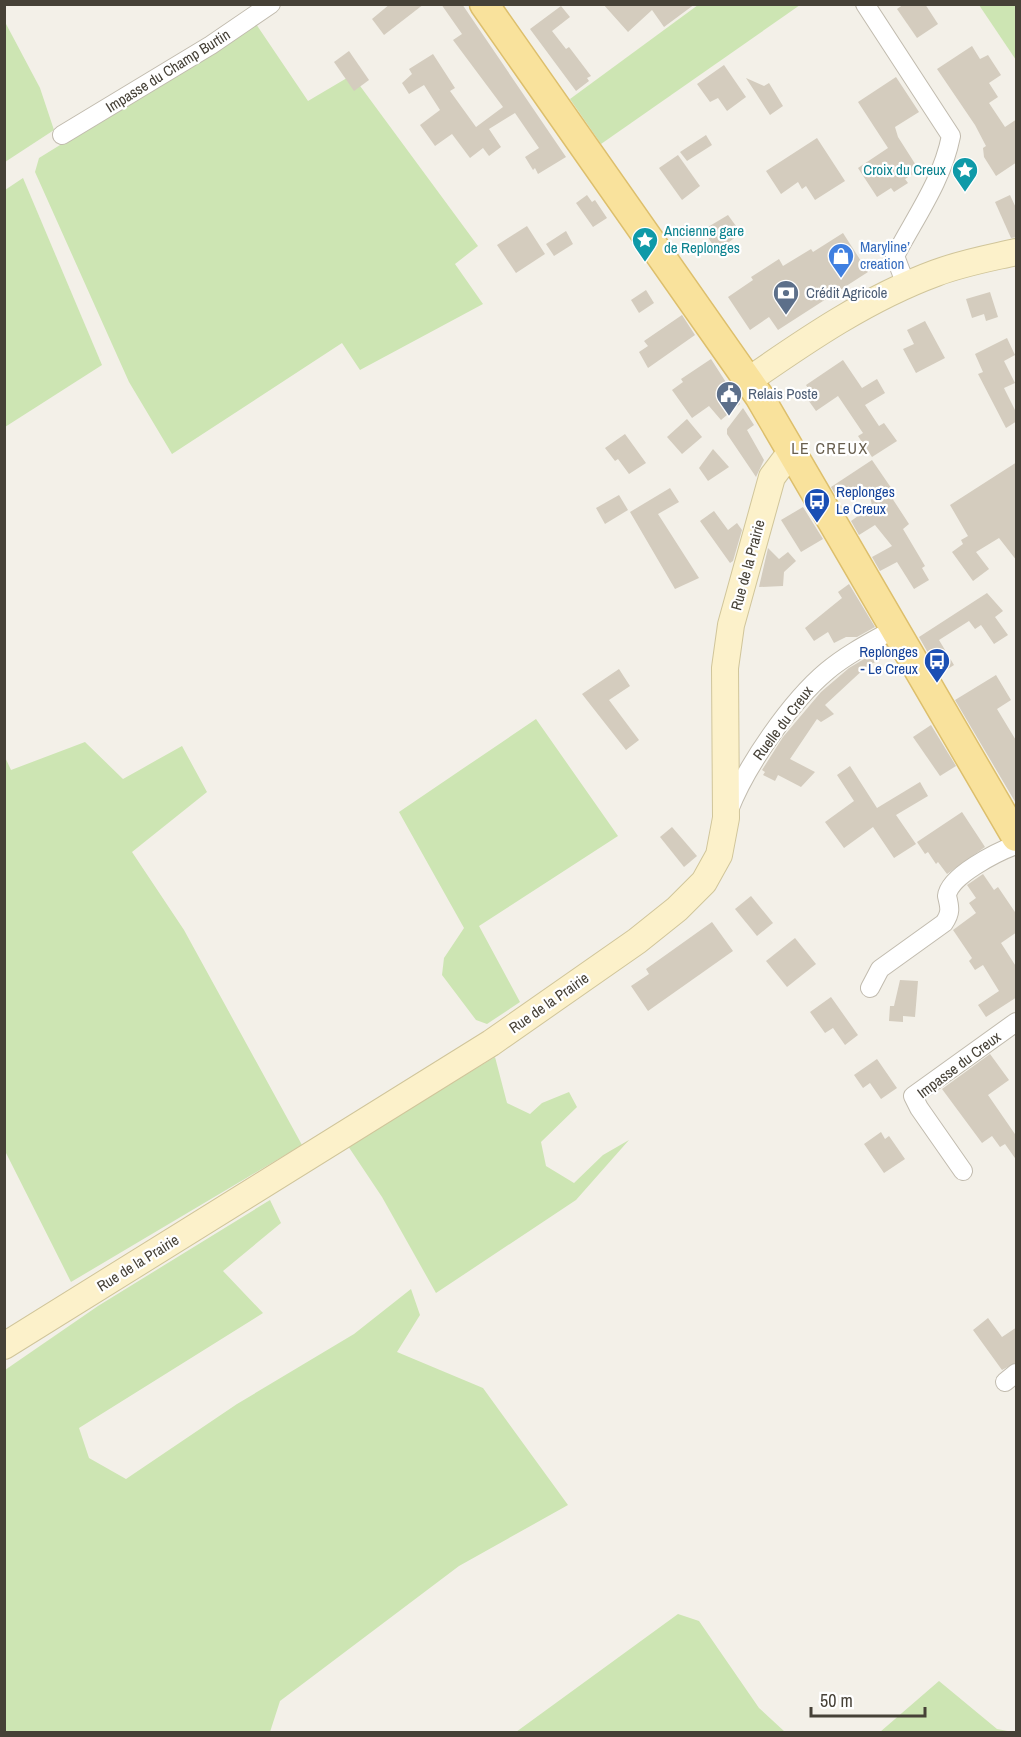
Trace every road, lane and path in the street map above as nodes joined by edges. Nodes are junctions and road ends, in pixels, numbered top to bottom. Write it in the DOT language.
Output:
graph roads {
  1 [pos="271,4"];
  2 [pos="484,4"];
  3 [pos="865,4"];
  4 [pos="62,135"];
  5 [pos="1017,252"];
  6 [pos="906,285"];
  7 [pos="749,380"];
  8 [pos="790,453"];
  9 [pos="894,629"];
  10 [pos="726,754"];
  11 [pos="752,764"];
  12 [pos="726,818"];
  13 [pos="1017,837"];
  14 [pos="1017,845"];
  15 [pos="870,988"];
  16 [pos="1017,1022"];
  17 [pos="963,1171"];
  18 [pos="4,1346"];
  1 -- 4 [label="street, Impasse du Champ Burtin"];
  2 -- 7 [label="main road"];
  3 -- 6 [label="street"];
  5 -- 6 [label="street"];
  6 -- 7 [label="street"];
  7 -- 8 [label="main road"];
  8 -- 9 [label="main road"];
  8 -- 10 [label="street, Rue de la Prairie"];
  9 -- 11 [label="street, Ruelle du Creux"];
  9 -- 13 [label="main road"];
  10 -- 11 [label="street"];
  10 -- 12 [label="street, Rue de la Prairie"];
  11 -- 12 [label="street, Ruelle du Creux"];
  12 -- 18 [label="street, Rue de la Prairie"];
  14 -- 15 [label="street"];
  16 -- 17 [label="street, Impasse du Creux"];
}
